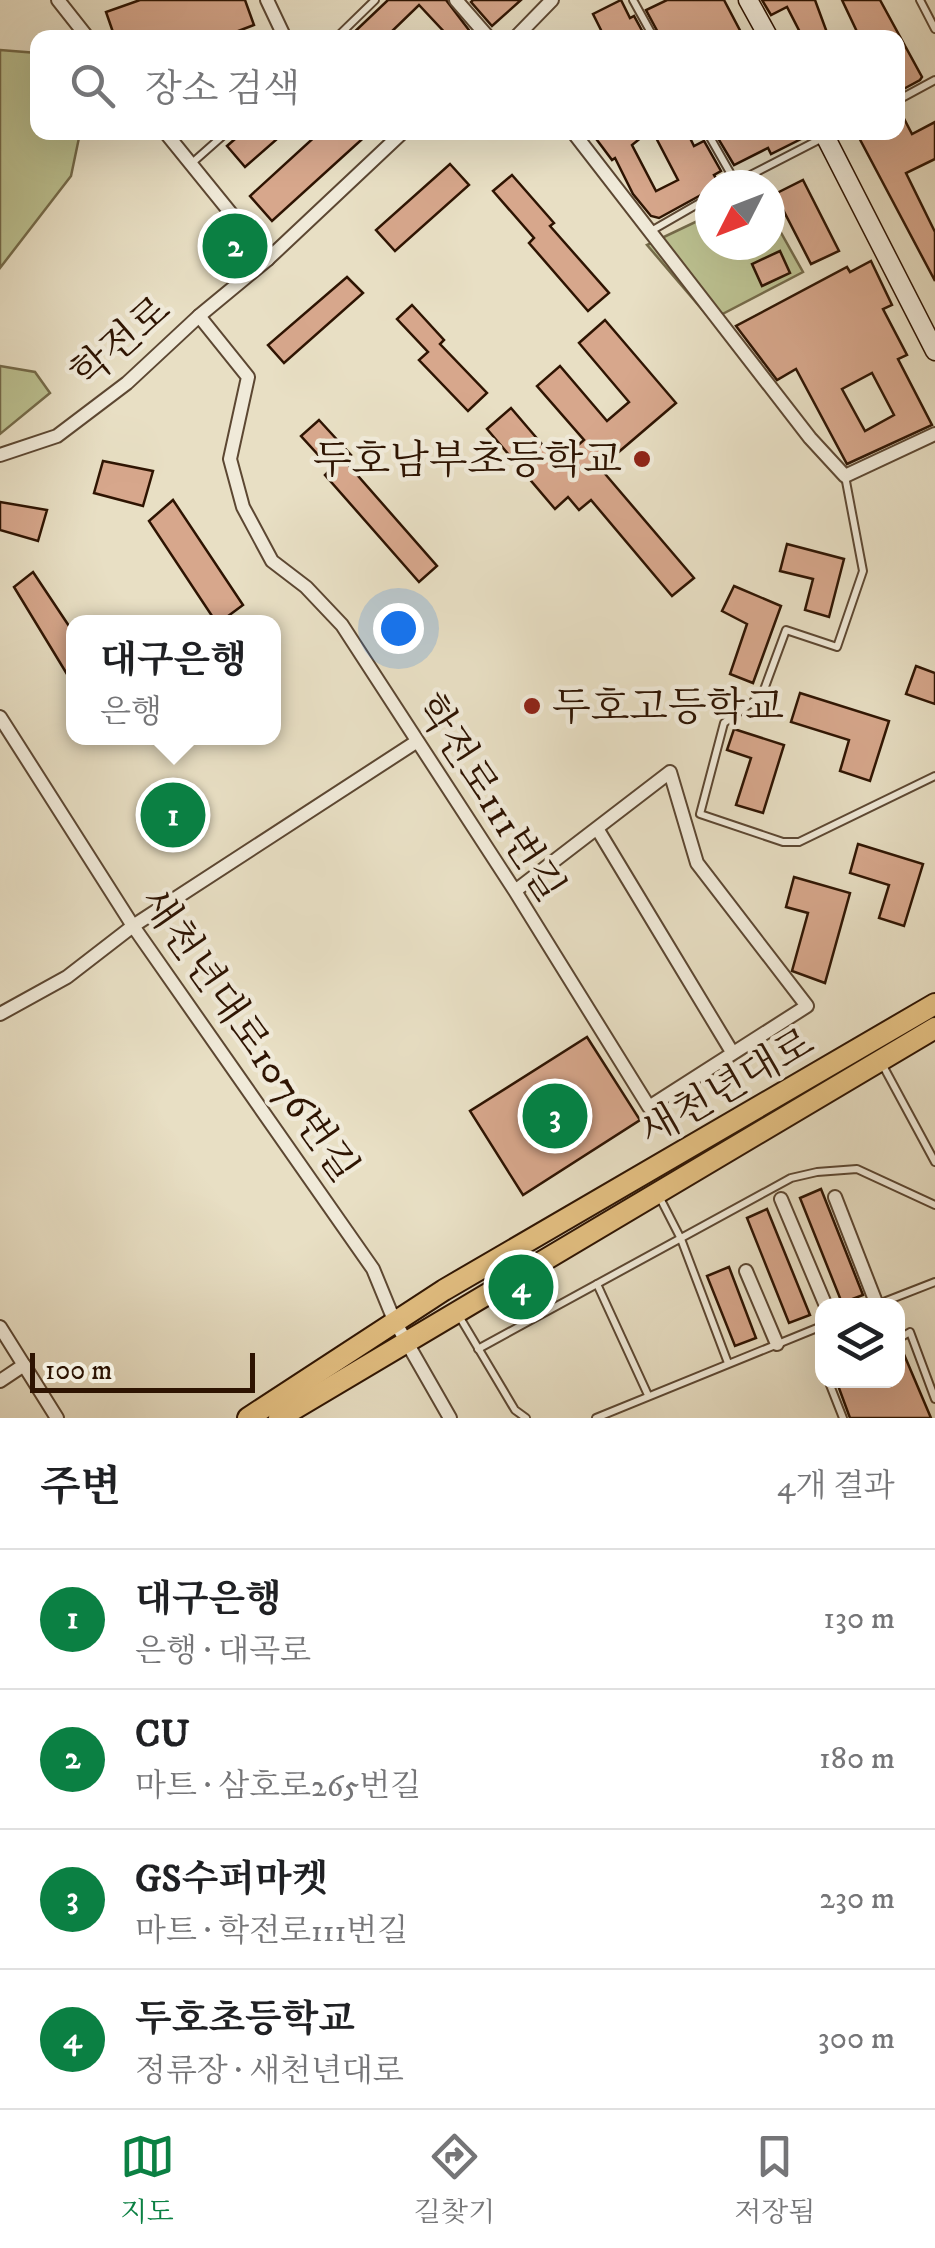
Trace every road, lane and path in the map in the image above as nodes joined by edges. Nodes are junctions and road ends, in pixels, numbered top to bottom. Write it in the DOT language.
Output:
graph roads {
  1 [pos="58,0"];
  2 [pos="267,0"];
  3 [pos="375,0"];
  4 [pos="456,0"];
  5 [pos="552,0"];
  6 [pos="633,0"];
  7 [pos="748,0"];
  8 [pos="920,0"];
  9 [pos="935,29"];
  10 [pos="82,30"];
  11 [pos="281,30"];
  12 [pos="344,30"];
  13 [pos="482,30"];
  14 [pos="523,30"];
  15 [pos="650,30"];
  16 [pos="765,30"];
  17 [pos="935,80"];
  18 [pos="905,96"];
  19 [pos="172,140"];
  20 [pos="218,140"];
  21 [pos="394,140"];
  22 [pos="579,140"];
  23 [pos="712,140"];
  24 [pos="817,140"];
  25 [pos="831,140"];
  26 [pos="191,164"];
  27 [pos="726,170"];
  28 [pos="760,170"];
  29 [pos="695,206"];
  30 [pos="650,231"];
  31 [pos="268,259"];
  32 [pos="199,316"];
  33 [pos="935,351"];
  34 [pos="935,434"];
  35 [pos="0,455"];
  36 [pos="844,476"];
  37 [pos="0,717"];
  38 [pos="416,742"];
  39 [pos="935,776"];
  40 [pos="598,830"];
  41 [pos="515,891"];
  42 [pos="134,926"];
  43 [pos="935,1004"];
  44 [pos="0,1014"];
  45 [pos="935,1028"];
  46 [pos="732,1052"];
  47 [pos="880,1061"];
  48 [pos="935,1162"];
  49 [pos="657,1193"];
  50 [pos="835,1197"];
  51 [pos="780,1200"];
  52 [pos="935,1205"];
  53 [pos="681,1239"];
  54 [pos="746,1271"];
  55 [pos="935,1282"];
  56 [pos="597,1284"];
  57 [pos="823,1298"];
  58 [pos="873,1298"];
  59 [pos="894,1298"];
  60 [pos="456,1311"];
  61 [pos="394,1320"];
  62 [pos="0,1327"];
  63 [pos="815,1329"];
  64 [pos="905,1334"];
  65 [pos="405,1340"];
  66 [pos="778,1344"];
  67 [pos="478,1349"];
  68 [pos="728,1364"];
  69 [pos="24,1366"];
  70 [pos="0,1381"];
  71 [pos="831,1388"];
  72 [pos="648,1395"];
  73 [pos="935,1399"];
  74 [pos="57,1418"];
  75 [pos="248,1418"];
  76 [pos="279,1418"];
  77 [pos="450,1418"];
  78 [pos="526,1418"];
  79 [pos="596,1418"];
  80 [pos="843,1418"];
  1 -- 10 [label="street"];
  2 -- 11 [label="street"];
  3 -- 12 [label="lane"];
  4 -- 13 [label="street"];
  5 -- 14 [label="street"];
  6 -- 15 [label="lane"];
  7 -- 16 [label="street"];
  8 -- 9 [label="lane"];
  17 -- 18 [label="lane"];
  19 -- 26 [label="street"];
  20 -- 26 [label="lane"];
  21 -- 31 [label="street, 학전로"];
  22 -- 30 [label="street"];
  23 -- 27 [label="lane"];
  24 -- 28 [label="lane"];
  25 -- 33 [label="street"];
  26 -- 31 [label="street"];
  29 -- 30 [label="lane"];
  30 -- 36 [label="street"];
  31 -- 32 [label="street, 학전로"];
  32 -- 35 [label="street, 학전로"];
  32 -- 38 [label="street, 학전로111번길"];
  34 -- 36 [label="street"];
  36 -- 39 [label="lane"];
  37 -- 42 [label="street, 새천년대로1076번길"];
  38 -- 41 [label="street, 학전로111번길"];
  38 -- 42 [label="street"];
  40 -- 41 [label="street"];
  40 -- 46 [label="street"];
  40 -- 46 [label="street, 학전로111번길"];
  41 -- 46 [label="street, 학전로111번길"];
  42 -- 44 [label="street"];
  42 -- 61 [label="street, 새천년대로1076번길"];
  43 -- 61 [label="main road, 새천년대로"];
  45 -- 47 [label="main road, 새천년대로"];
  47 -- 48 [label="lane"];
  47 -- 49 [label="main road, 새천년대로"];
  49 -- 53 [label="lane"];
  49 -- 60 [label="main road, 새천년대로"];
  50 -- 58 [label="street"];
  51 -- 57 [label="street"];
  52 -- 53 [label="lane"];
  53 -- 56 [label="lane"];
  53 -- 68 [label="lane"];
  54 -- 66 [label="street"];
  55 -- 59 [label="lane"];
  56 -- 67 [label="lane"];
  56 -- 72 [label="lane"];
  60 -- 65 [label="main road, 새천년대로"];
  60 -- 67 [label="lane"];
  61 -- 65 [label="street, 새천년대로1076번길"];
  61 -- 75 [label="main road, 새천년대로"];
  62 -- 69 [label="street"];
  63 -- 66 [label="lane"];
  64 -- 73 [label="lane"];
  65 -- 76 [label="main road, 새천년대로"];
  65 -- 77 [label="street, 새천년대로1076번길"];
  66 -- 68 [label="lane"];
  67 -- 78 [label="lane"];
  68 -- 72 [label="lane"];
  69 -- 70 [label="street"];
  69 -- 74 [label="street"];
  71 -- 80 [label="lane"];
  72 -- 79 [label="lane"];
}
